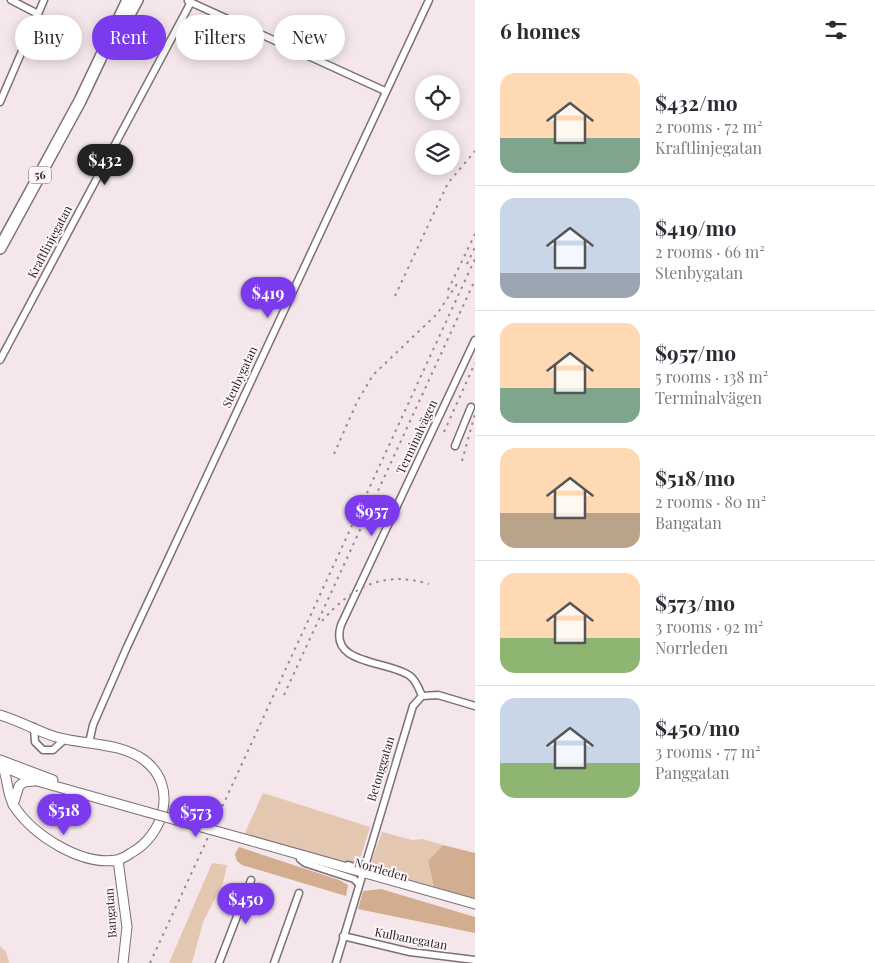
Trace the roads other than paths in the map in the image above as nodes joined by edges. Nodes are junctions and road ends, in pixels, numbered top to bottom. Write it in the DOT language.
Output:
graph roads {
  1 [pos="11,0"];
  2 [pos="44,0"];
  3 [pos="128,0"];
  4 [pos="137,0"];
  5 [pos="429,0"];
  6 [pos="189,1"];
  7 [pos="38,14"];
  8 [pos="385,91"];
  9 [pos="80,101"];
  10 [pos="0,102"];
  11 [pos="0,248"];
  12 [pos="475,340"];
  13 [pos="0,360"];
  14 [pos="471,406"];
  15 [pos="454,446"];
  16 [pos="422,696"];
  17 [pos="475,706"];
  18 [pos="0,716"];
  19 [pos="34,727"];
  20 [pos="65,739"];
  21 [pos="89,743"];
  22 [pos="1,764"];
  23 [pos="37,781"];
  24 [pos="98,798"];
  25 [pos="13,805"];
  26 [pos="283,850"];
  27 [pos="316,859"];
  28 [pos="118,860"];
  29 [pos="365,862"];
  30 [pos="361,876"];
  31 [pos="374,876"];
  32 [pos="251,880"];
  33 [pos="299,893"];
  34 [pos="475,904"];
  35 [pos="475,910"];
  36 [pos="343,936"];
  37 [pos="475,960"];
  38 [pos="123,963"];
  39 [pos="219,963"];
  40 [pos="274,963"];
  41 [pos="336,963"];
  1 -- 7 [label="street"];
  2 -- 7 [label="street"];
  3 -- 9 [label="highway, 56"];
  4 -- 9 [label="highway, 56"];
  5 -- 8 [label="street, Stenbygatan"];
  6 -- 8 [label="street"];
  6 -- 13 [label="street, Kraftlinjegatan"];
  7 -- 10 [label="street"];
  8 -- 21 [label="street, Stenbygatan"];
  9 -- 11 [label="highway, 56"];
  12 -- 16 [label="street, Terminalvägen"];
  14 -- 15 [label="street"];
  16 -- 17 [label="street"];
  16 -- 29 [label="street, Betonggatan"];
  18 -- 19 [label="main road"];
  19 -- 20 [label="main road"];
  19 -- 20 [label="street"];
  20 -- 21 [label="main road"];
  21 -- 28 [label="main road"];
  22 -- 23 [label="main road, Norrleden"];
  22 -- 24 [label="main road, Norrleden"];
  22 -- 25 [label="main road"];
  23 -- 24 [label="main road, Norrleden"];
  23 -- 25 [label="main road"];
  24 -- 26 [label="main road, Norrleden, bridge"];
  25 -- 28 [label="main road"];
  26 -- 27 [label="main road, Norrleden"];
  26 -- 30 [label="main road, Norrleden"];
  27 -- 29 [label="street"];
  27 -- 30 [label="main road, Norrleden"];
  28 -- 38 [label="main road, Bangatan"];
  29 -- 30 [label="street, Betonggatan"];
  29 -- 31 [label="street"];
  30 -- 31 [label="main road, Norrleden"];
  30 -- 35 [label="main road, Norrleden"];
  30 -- 36 [label="street, Betonggatan"];
  31 -- 34 [label="main road, Norrleden"];
  32 -- 39 [label="street"];
  33 -- 40 [label="street"];
  36 -- 37 [label="street, Kulbanegatan"];
  36 -- 41 [label="street, Betonggatan"];
}
